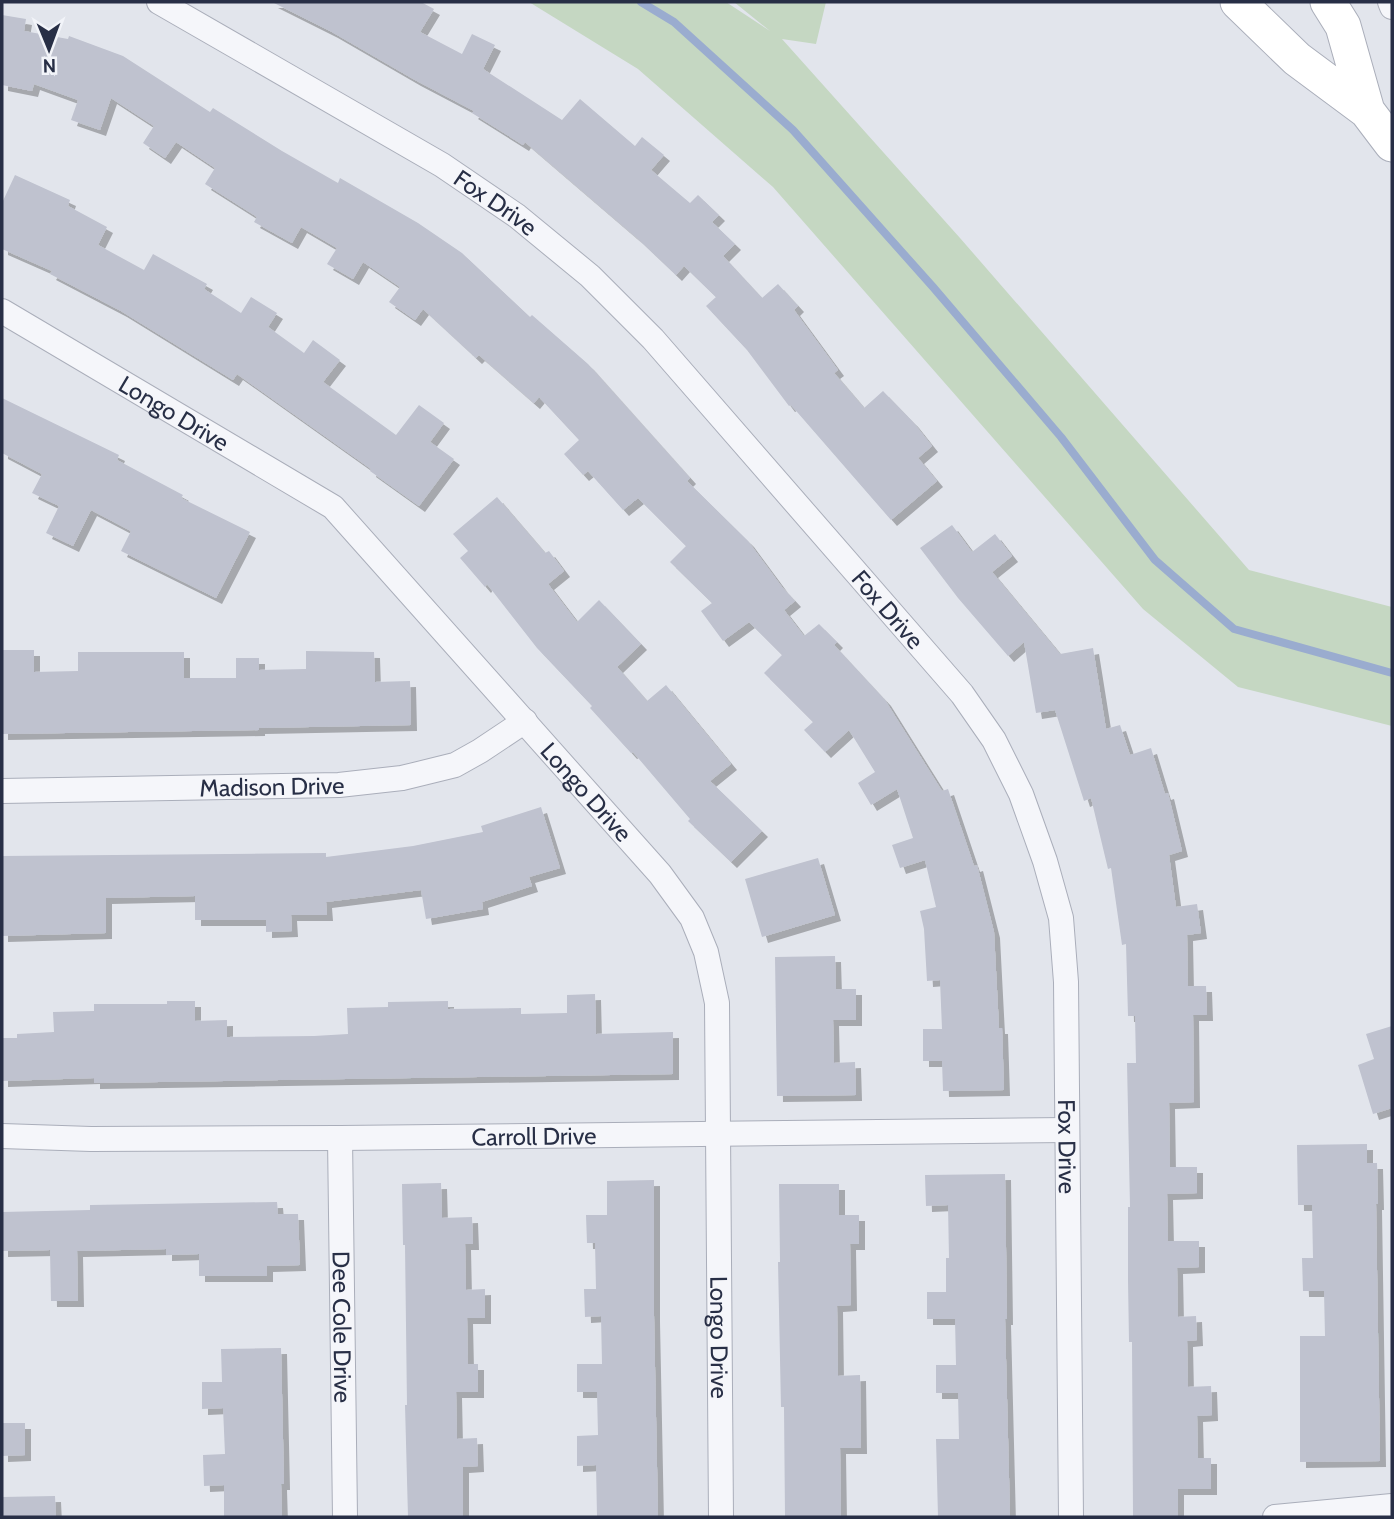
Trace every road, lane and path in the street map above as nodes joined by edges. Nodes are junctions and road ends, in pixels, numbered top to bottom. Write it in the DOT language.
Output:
graph roads {
  1 [pos="159,2"];
  2 [pos="1238,2"];
  3 [pos="1328,2"];
  4 [pos="1390,2"];
  5 [pos="1392,7"];
  6 [pos="1367,111"];
  7 [pos="1392,144"];
  8 [pos="2,311"];
  9 [pos="525,721"];
  10 [pos="2,791"];
  11 [pos="1068,1130"];
  12 [pos="718,1134"];
  13 [pos="2,1136"];
  14 [pos="340,1138"];
  15 [pos="1392,1506"];
  16 [pos="345,1517"];
  17 [pos="721,1517"];
  18 [pos="1071,1517"];
  19 [pos="1275,1517"];
  1 -- 11 [label="street, Fox Drive"];
  2 -- 6 [label="street"];
  3 -- 6 [label="street"];
  4 -- 5 [label="street"];
  6 -- 7 [label="street"];
  8 -- 9 [label="street, Longo Drive"];
  9 -- 10 [label="street, Madison Drive"];
  9 -- 12 [label="street, Longo Drive"];
  11 -- 12 [label="street, Carroll Drive"];
  11 -- 18 [label="street, Fox Drive"];
  12 -- 14 [label="street, Carroll Drive"];
  12 -- 17 [label="street, Longo Drive"];
  13 -- 14 [label="street, Carroll Drive"];
  14 -- 16 [label="street, Dee Cole Drive"];
  15 -- 19 [label="street"];
}
